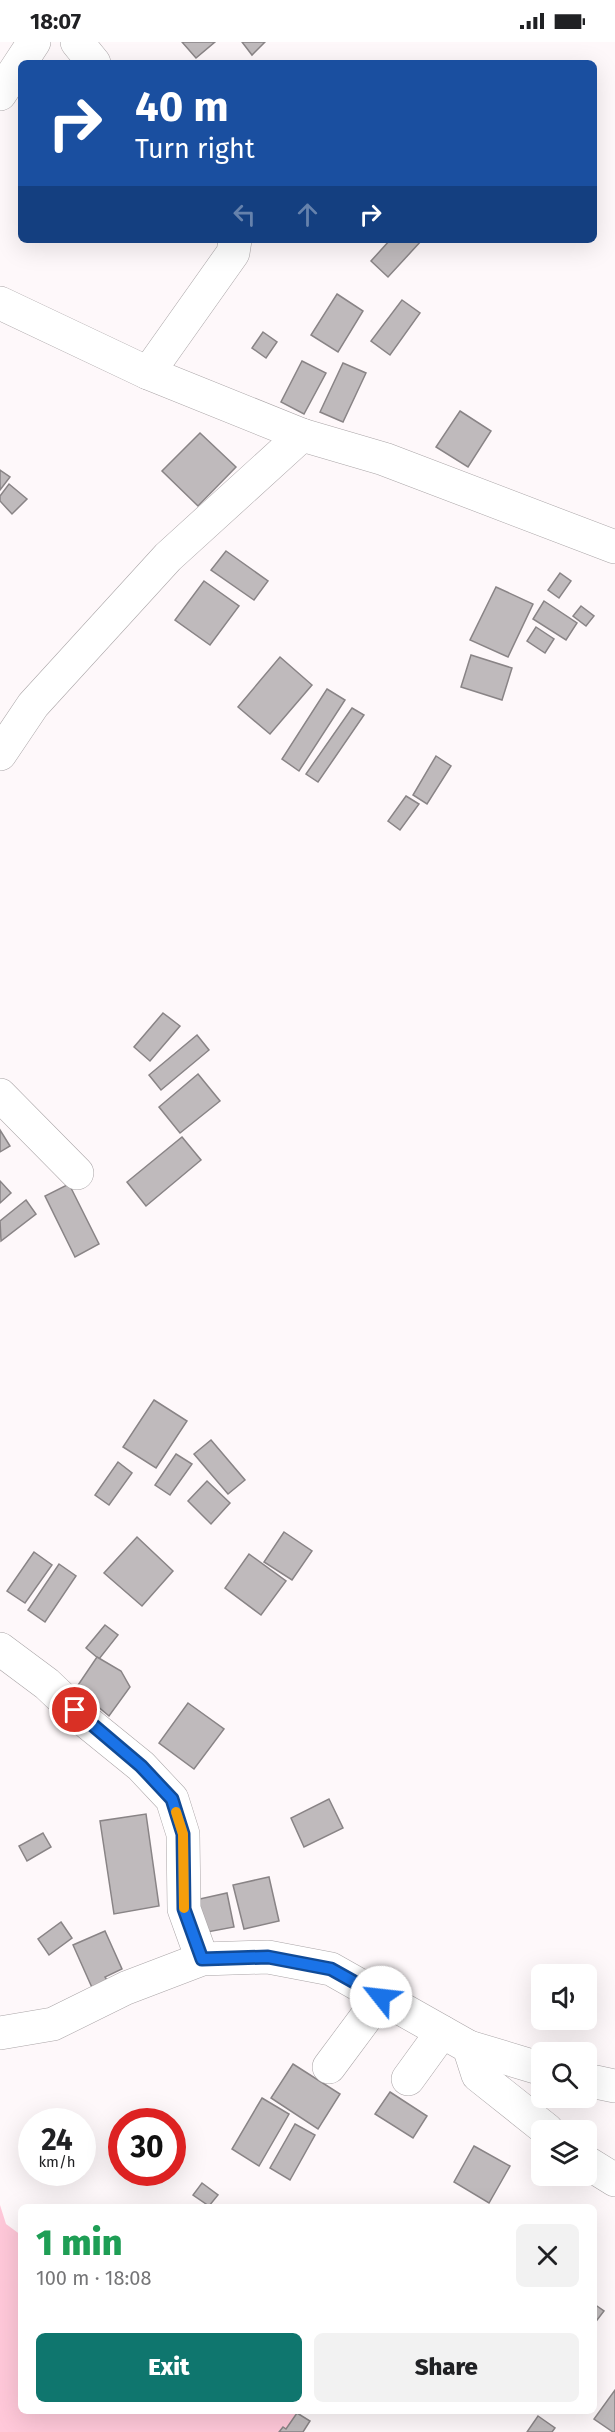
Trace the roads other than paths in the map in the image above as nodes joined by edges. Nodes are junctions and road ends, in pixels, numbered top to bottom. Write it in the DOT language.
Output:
graph roads {
  1 [pos="34,42"];
  2 [pos="77,42"];
  3 [pos="22,60"];
  4 [pos="92,60"];
  5 [pos="18,66"];
  6 [pos="0,94"];
  7 [pos="234,243"];
  8 [pos="0,303"];
  9 [pos="148,373"];
  10 [pos="302,435"];
  11 [pos="615,547"];
  12 [pos="0,754"];
  13 [pos="0,1095"];
  14 [pos="77,1173"];
  15 [pos="0,1649"];
  16 [pos="202,1959"];
  17 [pos="381,1997"];
  18 [pos="0,2033"];
  19 [pos="455,2039"];
  20 [pos="531,2065"];
  21 [pos="329,2067"];
  22 [pos="408,2079"];
  23 [pos="597,2082"];
  24 [pos="615,2086"];
  25 [pos="534,2120"];
  26 [pos="597,2169"];
  27 [pos="615,2180"];
  1 -- 3 [label="street"];
  2 -- 4 [label="street"];
  5 -- 6 [label="street"];
  7 -- 9 [label="street"];
  8 -- 9 [label="street"];
  9 -- 10 [label="street"];
  10 -- 11 [label="street"];
  10 -- 12 [label="street"];
  13 -- 14 [label="street"];
  15 -- 16 [label="street"];
  16 -- 17 [label="street"];
  16 -- 18 [label="street"];
  17 -- 19 [label="street"];
  17 -- 21 [label="street"];
  19 -- 20 [label="street"];
  19 -- 22 [label="street"];
  19 -- 25 [label="street"];
  23 -- 24 [label="street"];
  26 -- 27 [label="street"];
}
